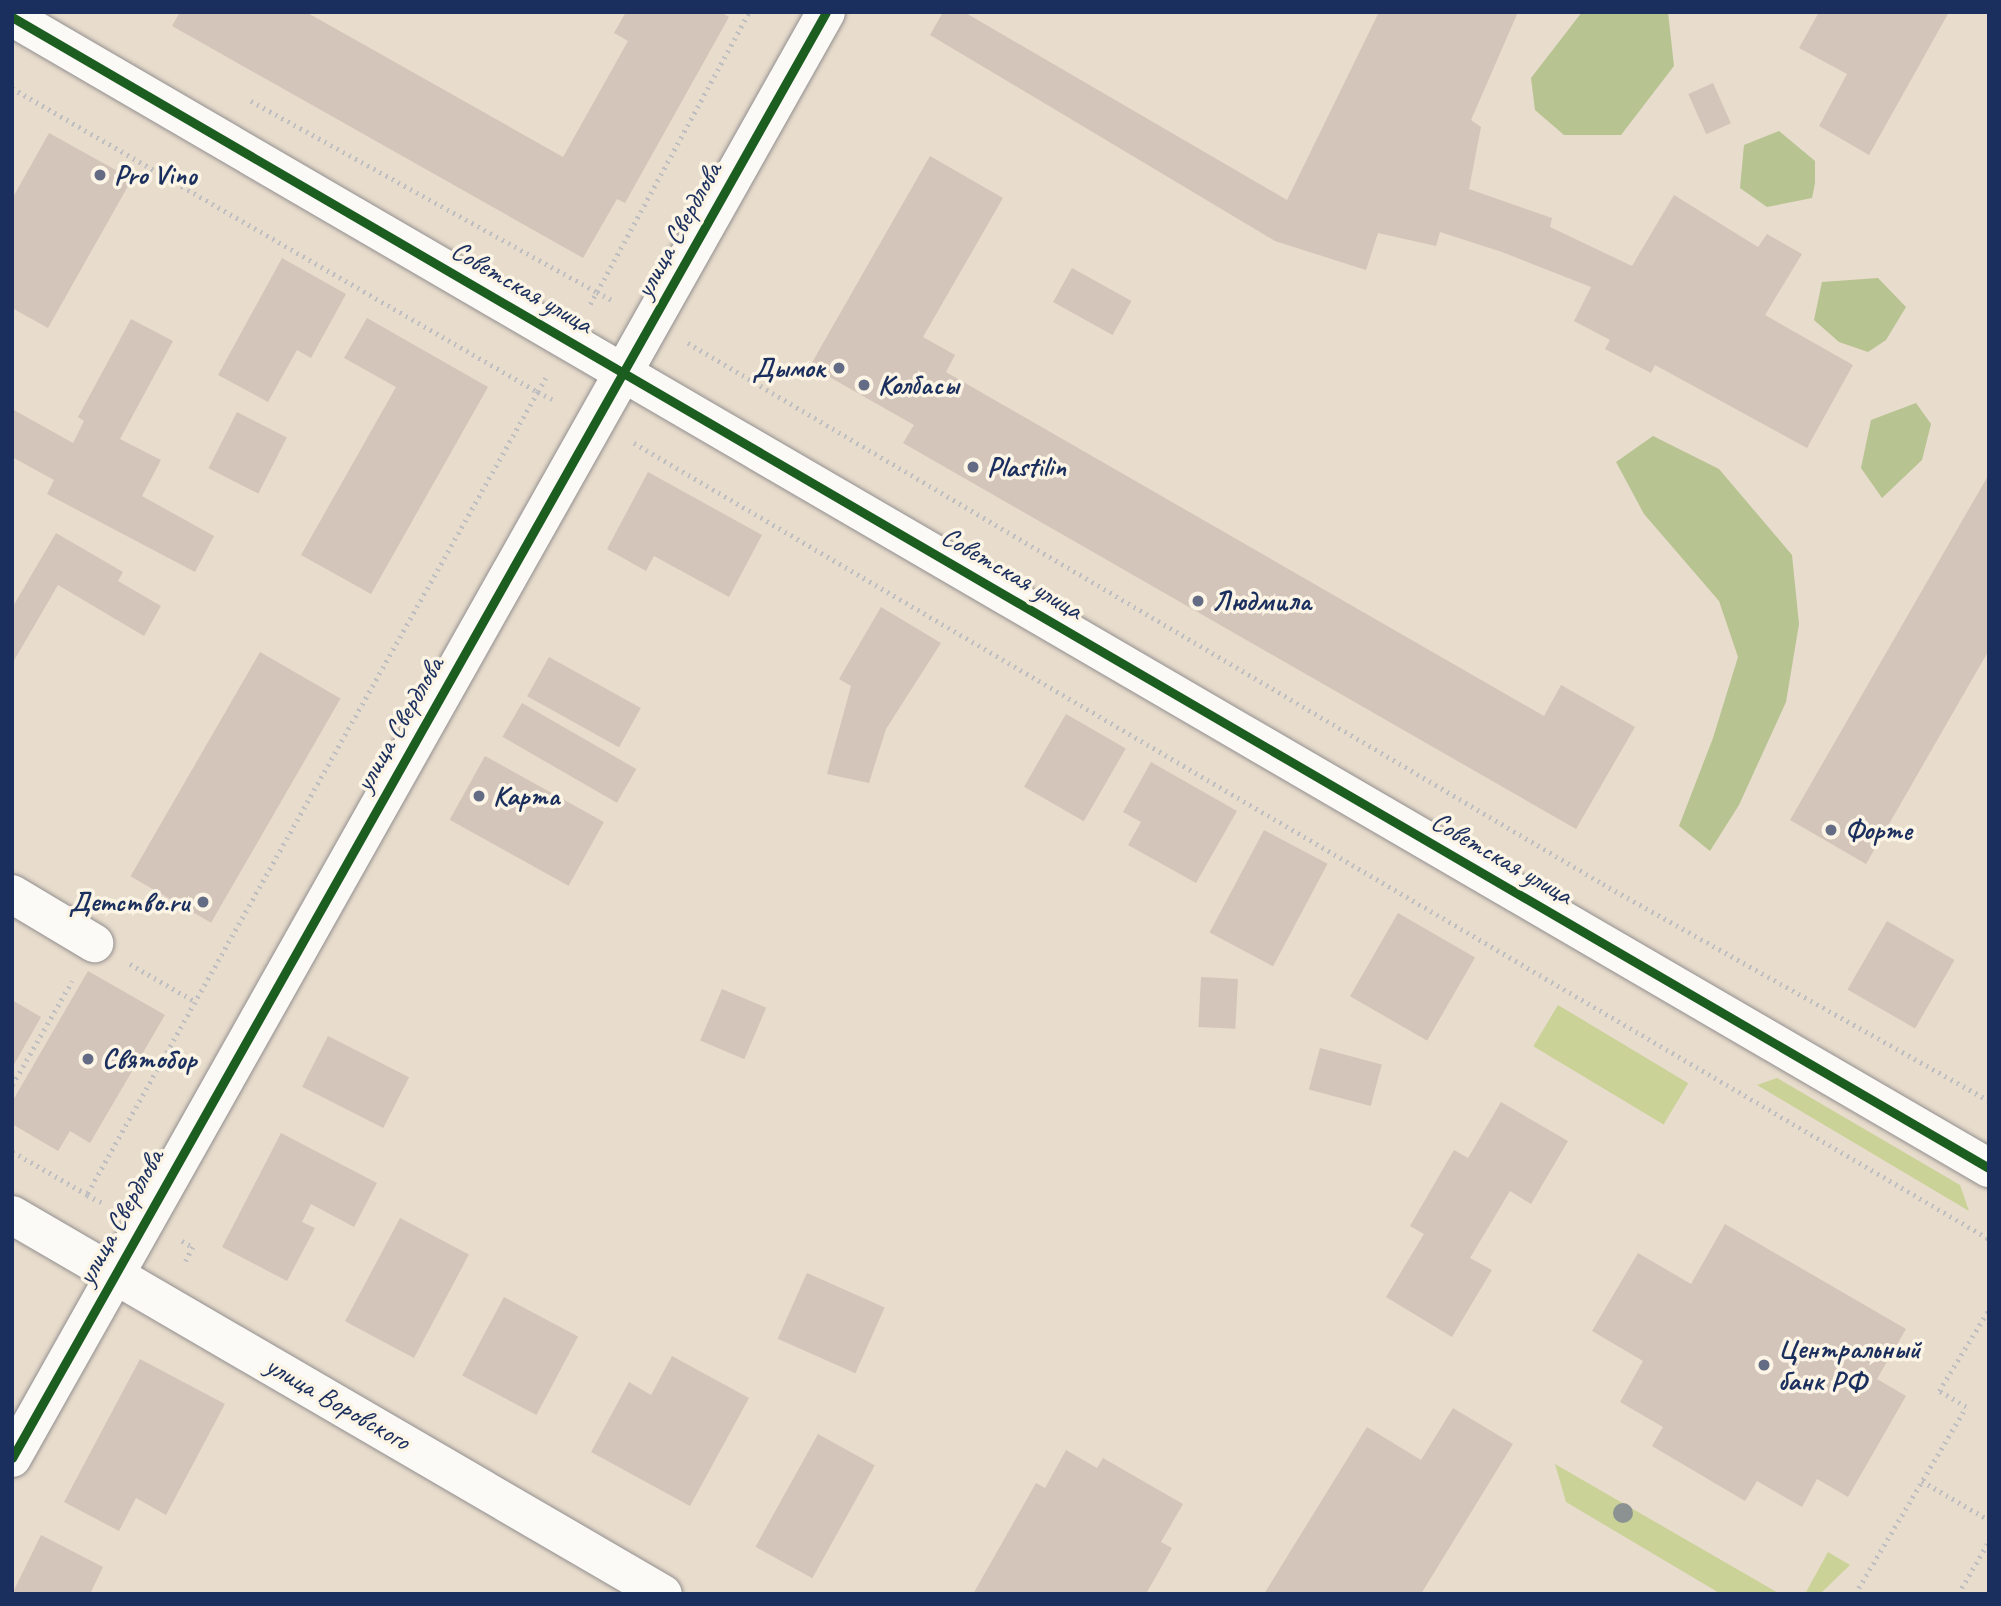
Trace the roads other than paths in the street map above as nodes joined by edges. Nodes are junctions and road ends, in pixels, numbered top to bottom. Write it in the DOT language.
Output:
graph roads {
  1 [pos="826,12"];
  2 [pos="12,17"];
  3 [pos="624,373"];
  4 [pos="12,894"];
  5 [pos="94,943"];
  6 [pos="1989,1168"];
  7 [pos="12,1215"];
  8 [pos="115,1272"];
  9 [pos="12,1458"];
  10 [pos="663,1594"];
  1 -- 3 [label="street, улица Свердлова"];
  2 -- 3 [label="street, Советская улица"];
  3 -- 6 [label="street, Советская улица"];
  3 -- 8 [label="street, улица Свердлова"];
  4 -- 5 [label="street"];
  7 -- 8 [label="street, улица Воровского"];
  8 -- 9 [label="street, улица Свердлова"];
  8 -- 10 [label="street, улица Воровского"];
}
